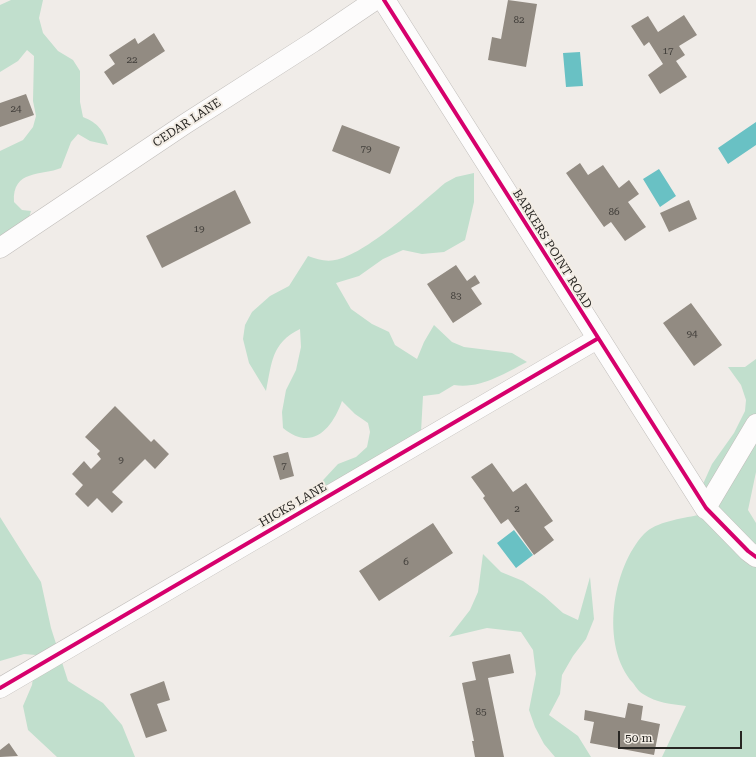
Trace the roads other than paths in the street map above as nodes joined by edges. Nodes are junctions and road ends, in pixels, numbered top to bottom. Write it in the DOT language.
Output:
graph roads {
  1 [pos="375,0"];
  2 [pos="384,0"];
  3 [pos="0,248"];
  4 [pos="597,339"];
  5 [pos="756,424"];
  6 [pos="706,508"];
  7 [pos="756,558"];
  8 [pos="0,688"];
  1 -- 3 [label="street, CEDAR LANE"];
  2 -- 4 [label="street, BARKERS POINT ROAD"];
  4 -- 6 [label="street, BARKERS POINT ROAD"];
  4 -- 8 [label="street, HICKS LANE"];
  5 -- 6 [label="street"];
  6 -- 7 [label="street"];
}
